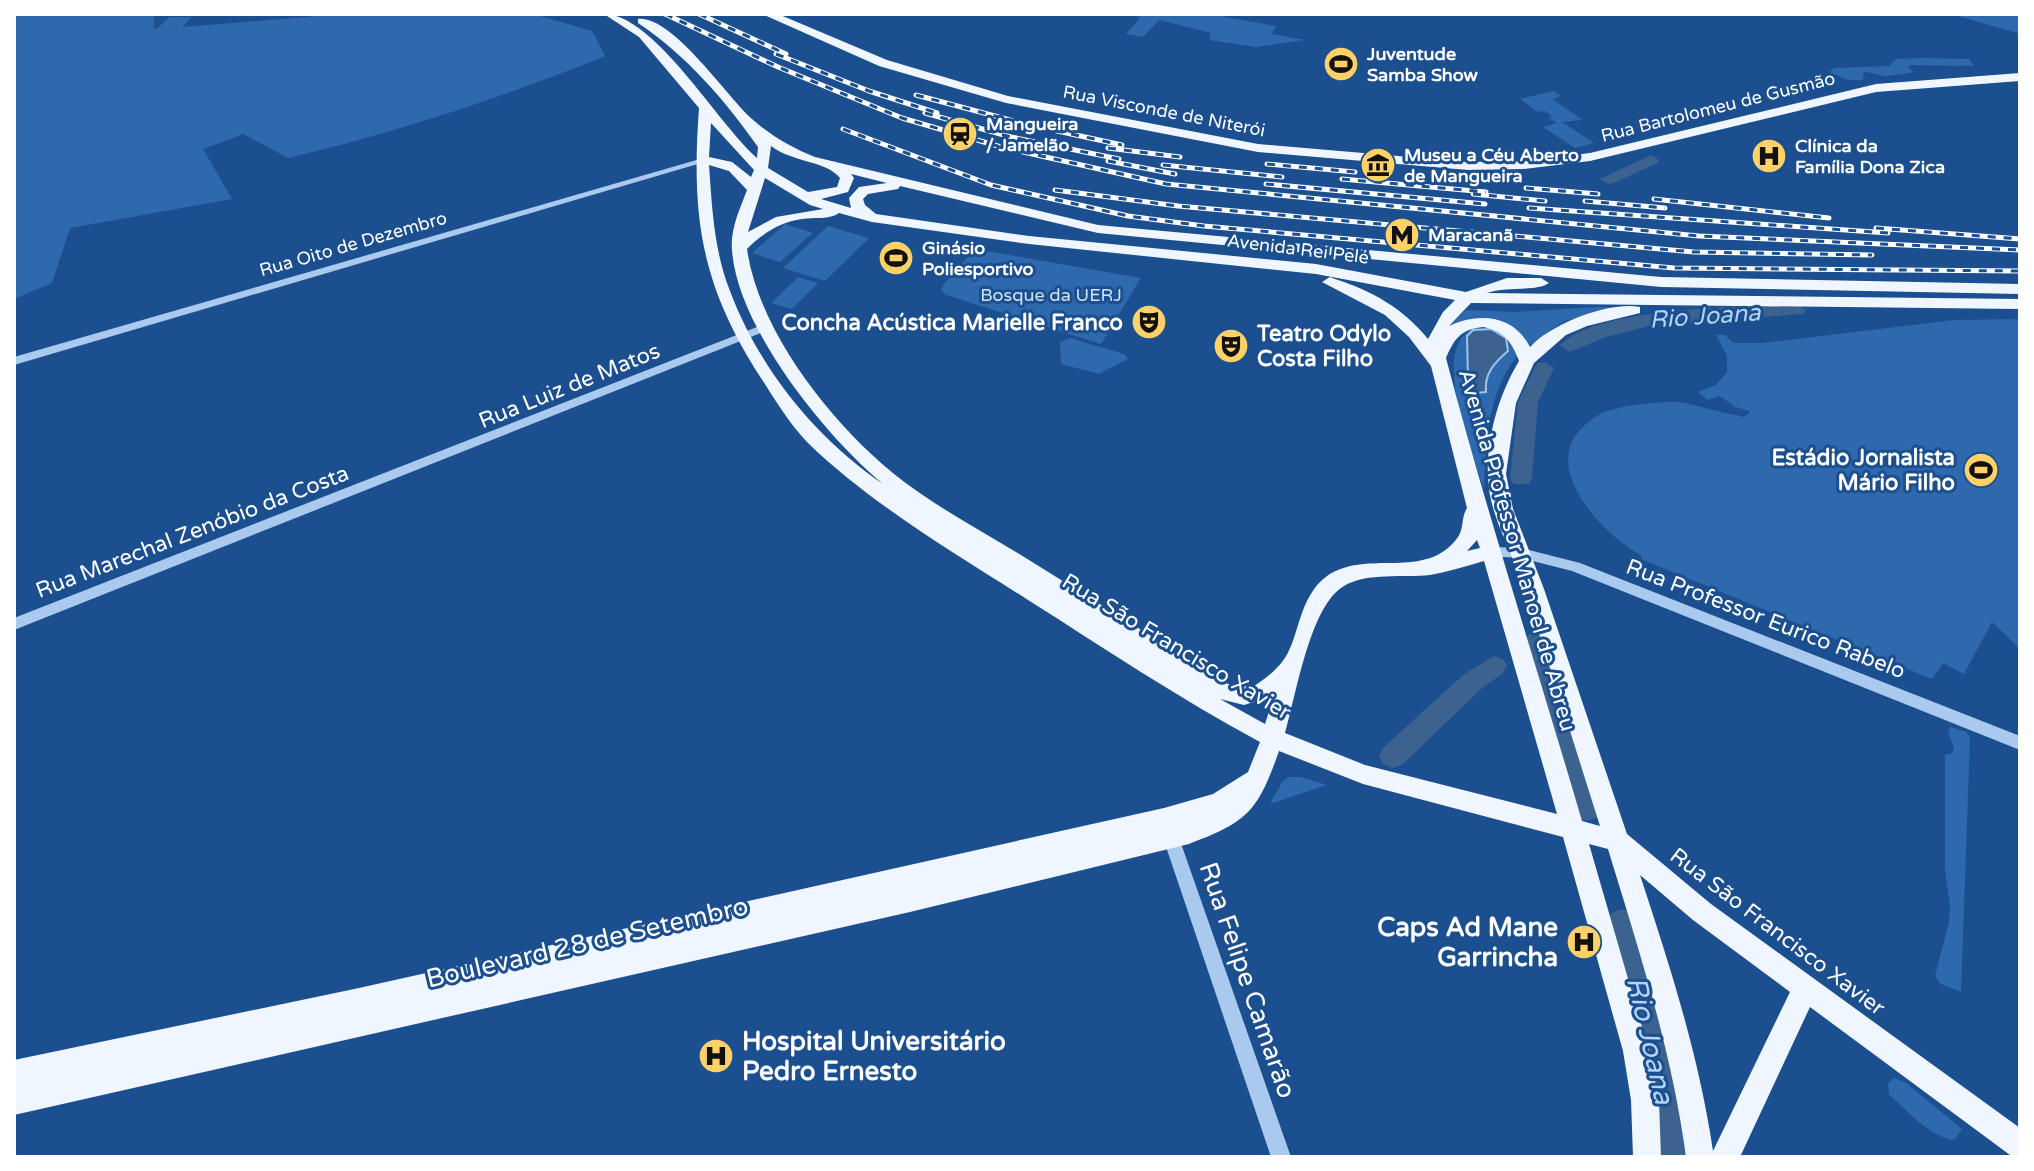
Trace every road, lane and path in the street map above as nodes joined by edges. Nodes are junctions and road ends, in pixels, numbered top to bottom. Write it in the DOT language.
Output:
graph roads {
  1 [pos="595,14"];
  2 [pos="610,14"];
  3 [pos="768,14"];
  4 [pos="626,18"];
  5 [pos="2019,75"];
  6 [pos="705,108"];
  7 [pos="748,122"];
  8 [pos="703,161"];
  9 [pos="1569,161"];
  10 [pos="840,169"];
  11 [pos="762,170"];
  12 [pos="909,186"];
  13 [pos="752,187"];
  14 [pos="705,193"];
  15 [pos="801,195"];
  16 [pos="852,213"];
  17 [pos="872,218"];
  18 [pos="739,248"];
  19 [pos="1328,281"];
  20 [pos="1661,282"];
  21 [pos="1911,287"];
  22 [pos="2020,289"];
  23 [pos="1470,298"];
  24 [pos="1900,300"];
  25 [pos="1733,301"];
  26 [pos="2020,304"];
  27 [pos="767,327"];
  28 [pos="742,336"];
  29 [pos="14,361"];
  30 [pos="1527,361"];
  31 [pos="1437,365"];
  32 [pos="386,480"];
  33 [pos="1477,510"];
  34 [pos="1491,552"];
  35 [pos="1521,553"];
  36 [pos="1437,566"];
  37 [pos="14,624"];
  38 [pos="1296,662"];
  39 [pos="1272,738"];
  40 [pos="2020,743"];
  41 [pos="1574,828"];
  42 [pos="1168,829"];
  43 [pos="1617,841"];
  44 [pos="1805,989"];
  45 [pos="14,1074"];
  46 [pos="14,1101"];
  47 [pos="2020,1145"];
  48 [pos="1281,1157"];
  49 [pos="1647,1157"];
  50 [pos="1700,1157"];
  51 [pos="1725,1157"];
  1 -- 4 [label="main road"];
  2 -- 4 [label="main road"];
  3 -- 9 [label="main road, Rua Visconde de Niterói"];
  4 -- 6 [label="main road"];
  4 -- 7 [label="main road, Rua São Francisco Xavier"];
  5 -- 9 [label="main road, Rua Bartolomeu de Gusmão"];
  6 -- 8 [label="main road, Rua São Francisco Xavier"];
  6 -- 11 [label="main road, Avenida Rei Pelé"];
  7 -- 10 [label="main road, Avenida Rei Pelé"];
  7 -- 11 [label="main road, Rua São Francisco Xavier"];
  8 -- 13 [label="main road"];
  8 -- 14 [label="main road, Rua São Francisco Xavier"];
  8 -- 29 [label="street, Rua Oito de Dezembro"];
  10 -- 12 [label="main road, Avenida Rei Pelé"];
  10 -- 15 [label="main road"];
  11 -- 13 [label="main road, Rua São Francisco Xavier"];
  11 -- 15 [label="main road, Avenida Rei Pelé"];
  12 -- 17 [label="main road"];
  12 -- 20 [label="main road, Avenida Rei Pelé"];
  13 -- 14 [label="main road"];
  13 -- 18 [label="main road, Rua São Francisco Xavier"];
  14 -- 28 [label="main road, Rua São Francisco Xavier"];
  15 -- 16 [label="main road, Avenida Rei Pelé"];
  16 -- 17 [label="main road, Avenida Rei Pelé"];
  16 -- 18 [label="main road"];
  17 -- 23 [label="main road, Avenida Rei Pelé"];
  18 -- 27 [label="main road, Rua São Francisco Xavier"];
  19 -- 31 [label="main road"];
  20 -- 21 [label="main road, Avenida Rei Pelé"];
  20 -- 23 [label="main road"];
  21 -- 22 [label="main road, Avenida Rei Pelé"];
  21 -- 24 [label="main road"];
  23 -- 25 [label="main road, Avenida Rei Pelé"];
  23 -- 31 [label="main road, Avenida Professor Manoel de Abreu"];
  24 -- 25 [label="main road, Avenida Rei Pelé"];
  24 -- 26 [label="main road, Avenida Rei Pelé"];
  25 -- 30 [label="main road, Avenida Professor Manoel de Abreu"];
  27 -- 28 [label="street, Rua Luiz de Matos"];
  27 -- 38 [label="main road, Rua São Francisco Xavier"];
  28 -- 32 [label="street, Rua Luiz de Matos"];
  28 -- 39 [label="main road, Rua São Francisco Xavier"];
  30 -- 31 [label="main road"];
  30 -- 35 [label="main road, Avenida Professor Manoel de Abreu"];
  31 -- 33 [label="main road, Avenida Professor Manoel de Abreu"];
  32 -- 37 [label="street, Rua Marechal Zenóbio da Costa"];
  33 -- 34 [label="main road, Avenida Professor Manoel de Abreu"];
  33 -- 36 [label="main road"];
  34 -- 35 [label="street, Rua Professor Eurico Rabelo"];
  34 -- 36 [label="main road"];
  34 -- 41 [label="main road, Avenida Professor Manoel de Abreu"];
  35 -- 40 [label="street, Rua Professor Eurico Rabelo"];
  35 -- 43 [label="main road, Avenida Professor Manoel de Abreu"];
  36 -- 38 [label="main road"];
  38 -- 39 [label="main road"];
  39 -- 41 [label="main road, Rua São Francisco Xavier"];
  39 -- 42 [label="main road"];
  41 -- 43 [label="main road, Rua São Francisco Xavier"];
  41 -- 49 [label="main road, Avenida Professor Manoel de Abreu"];
  42 -- 45 [label="main road, Boulevard 28 de Setembro"];
  42 -- 46 [label="main road, Boulevard 28 de Setembro"];
  42 -- 48 [label="street, Rua Felipe Camarão"];
  43 -- 44 [label="main road, Rua São Francisco Xavier"];
  43 -- 50 [label="main road, Avenida Professor Manoel de Abreu"];
  44 -- 47 [label="main road, Rua São Francisco Xavier"];
  44 -- 51 [label="main road"];
}
